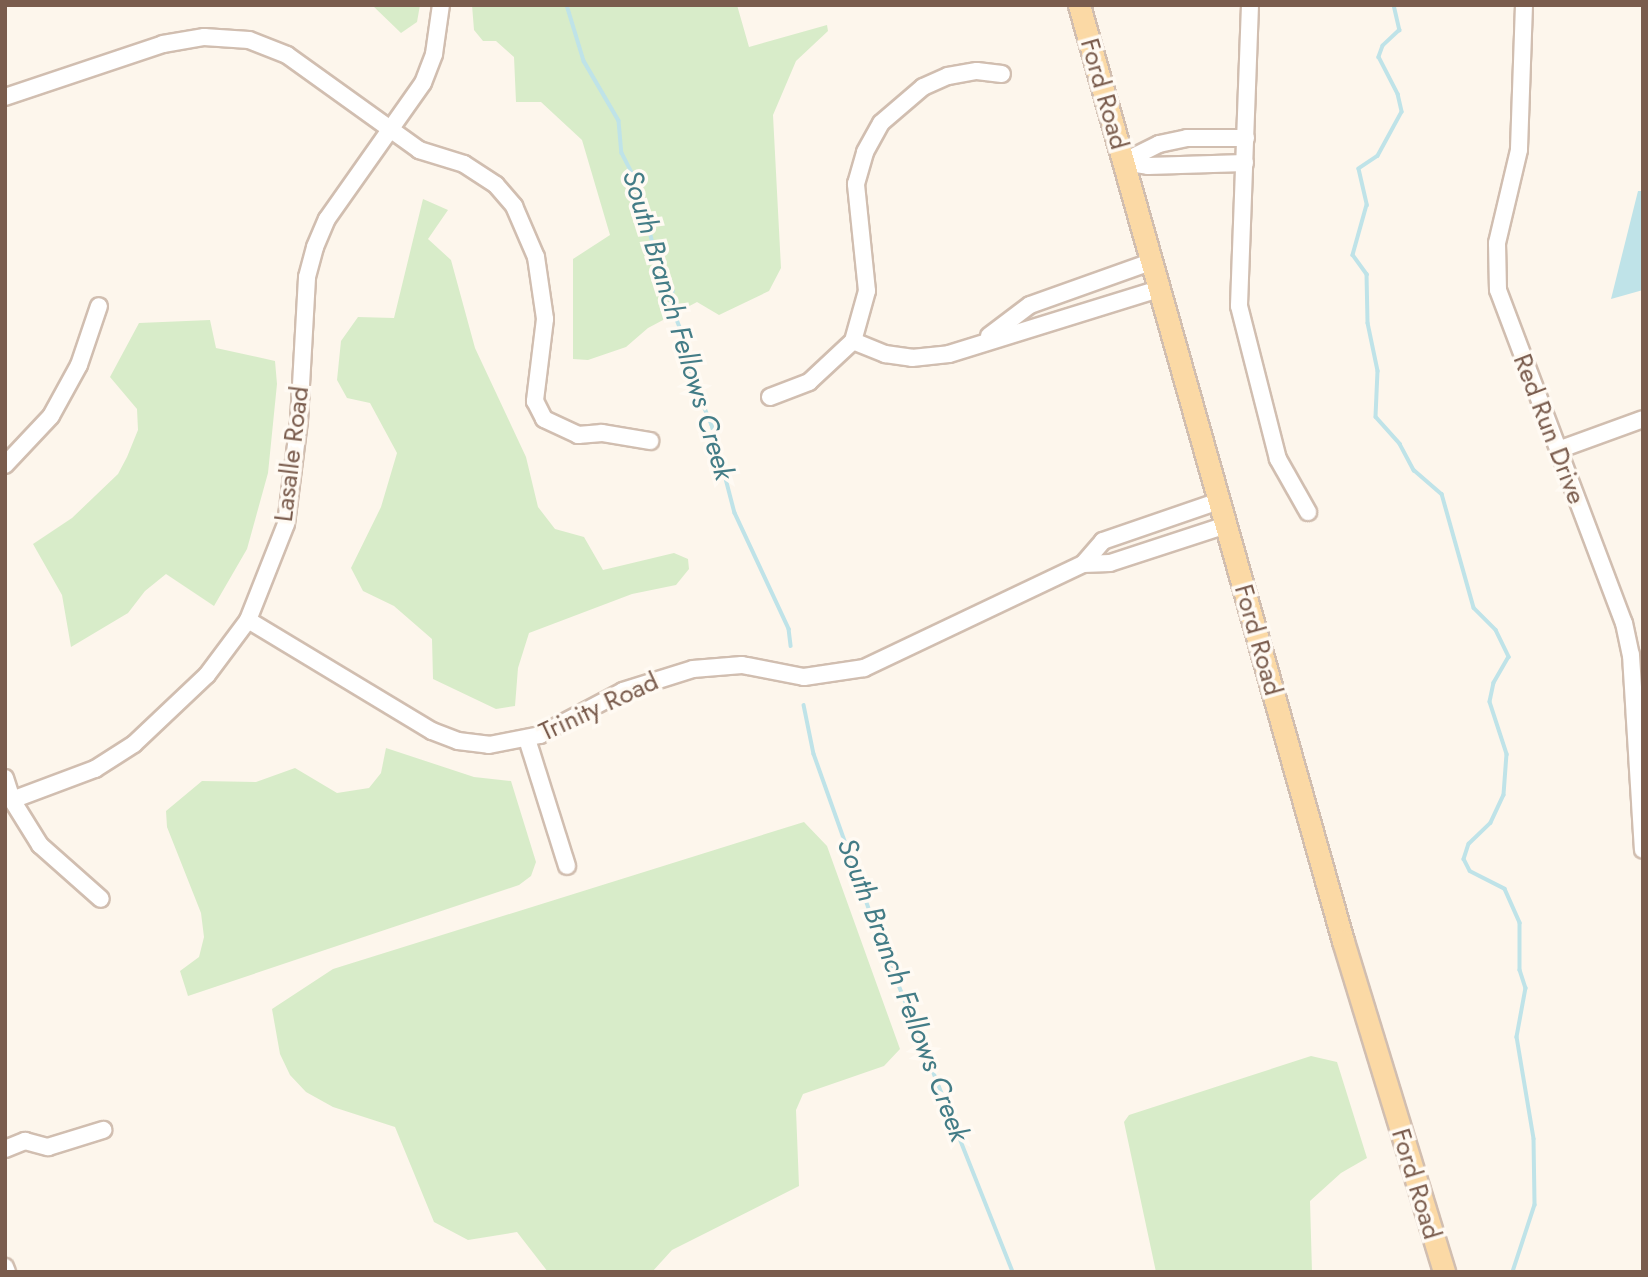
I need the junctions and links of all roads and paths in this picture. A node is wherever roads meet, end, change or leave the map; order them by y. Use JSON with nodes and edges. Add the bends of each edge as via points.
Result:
{"nodes":[{"id":1,"x":442,"y":5,"type":"edge"},
{"id":2,"x":1079,"y":5,"type":"edge"},
{"id":3,"x":1250,"y":5,"type":"edge"},
{"id":4,"x":1524,"y":5,"type":"edge"},
{"id":5,"x":1002,"y":74,"type":"dead end"},
{"id":6,"x":5,"y":97,"type":"edge"},
{"id":7,"x":393,"y":128,"type":"junction"},
{"id":8,"x":1246,"y":138,"type":"junction"},
{"id":9,"x":1124,"y":162,"type":"junction"},
{"id":10,"x":1245,"y":163,"type":"junction"},
{"id":11,"x":1151,"y":262,"type":"junction"},
{"id":12,"x":1159,"y":289,"type":"junction"},
{"id":13,"x":1049,"y":297,"type":"junction"},
{"id":14,"x":99,"y":306,"type":"dead end"},
{"id":15,"x":1055,"y":320,"type":"junction"},
{"id":16,"x":853,"y":341,"type":"junction"},
{"id":17,"x":978,"y":344,"type":"junction"},
{"id":18,"x":770,"y":397,"type":"dead end"},
{"id":19,"x":1643,"y":419,"type":"edge"},
{"id":20,"x":650,"y":440,"type":"dead end"},
{"id":21,"x":1558,"y":450,"type":"junction"},
{"id":22,"x":5,"y":465,"type":"edge"},
{"id":23,"x":1219,"y":501,"type":"junction"},
{"id":24,"x":1308,"y":512,"type":"dead end"},
{"id":25,"x":1226,"y":524,"type":"junction"},
{"id":26,"x":1083,"y":564,"type":"junction"},
{"id":27,"x":248,"y":620,"type":"junction"},
{"id":28,"x":1639,"y":708,"type":"edge"},
{"id":29,"x":527,"y":739,"type":"junction"},
{"id":30,"x":5,"y":778,"type":"edge"},
{"id":31,"x":12,"y":800,"type":"junction"},
{"id":32,"x":1643,"y":849,"type":"edge"},
{"id":33,"x":567,"y":866,"type":"dead end"},
{"id":34,"x":102,"y":899,"type":"dead end"},
{"id":35,"x":103,"y":1130,"type":"dead end"},
{"id":36,"x":5,"y":1149,"type":"edge"},
{"id":37,"x":1444,"y":1272,"type":"edge"}],
"edges":[{"from":1,"to":7,"type":"street","name":"Lasalle Road","via":[[428,71]]},
{"from":2,"to":9,"type":"main road","name":"Ford Road"},
{"from":3,"to":8,"type":"street"},
{"from":4,"to":21,"type":"street","name":"Red Run Drive","via":[[1519,150],[1497,243],[1496,273],[1503,307]]},
{"from":5,"to":16,"type":"street","via":[[977,71],[923,87],[881,123],[870,142],[856,184],[867,291]]},
{"from":6,"to":7,"type":"street","via":[[163,44],[229,38],[287,55]]},
{"from":7,"to":20,"type":"street","via":[[419,150],[464,164],[496,185],[528,232],[545,319],[534,377],[535,401],[544,419],[559,430],[578,435],[602,433]]},
{"from":7,"to":27,"type":"street","name":"Lasalle Road","via":[[327,219],[315,247],[307,277],[299,421],[286,524]]},
{"from":8,"to":9,"type":"street","via":[[1187,138],[1159,144]]},
{"from":8,"to":10,"type":"street"},
{"from":9,"to":10,"type":"street","via":[[1148,166]]},
{"from":9,"to":11,"type":"main road","name":"Ford Road"},
{"from":10,"to":24,"type":"street","via":[[1241,322],[1278,459]]},
{"from":11,"to":12,"type":"main road","name":"Ford Road"},
{"from":11,"to":13,"type":"street"},
{"from":12,"to":15,"type":"street"},
{"from":12,"to":23,"type":"main road","name":"Ford Road"},
{"from":13,"to":15,"type":"street"},
{"from":13,"to":17,"type":"street"},
{"from":14,"to":22,"type":"street","via":[[79,365],[51,416]]},
{"from":15,"to":17,"type":"street"},
{"from":16,"to":17,"type":"street","via":[[885,354],[912,358]]},
{"from":16,"to":18,"type":"street","via":[[809,382]]},
{"from":19,"to":21,"type":"street"},
{"from":21,"to":28,"type":"street","name":"Red Run Drive","via":[[1623,623]]},
{"from":23,"to":25,"type":"main road","name":"Ford Road"},
{"from":23,"to":26,"type":"street","name":"Trinity Road","via":[[1103,541]]},
{"from":25,"to":26,"type":"street","name":"Trinity Road","via":[[1110,562]]},
{"from":25,"to":37,"type":"main road","name":"Ford Road","via":[[1394,1113]]},
{"from":26,"to":29,"type":"street","name":"Trinity Road","via":[[864,668],[804,677],[742,665],[693,669],[623,691]]},
{"from":27,"to":29,"type":"street","name":"Trinity Road","via":[[446,737],[489,745]]},
{"from":27,"to":31,"type":"street","name":"Lasalle Road","via":[[207,675],[134,744],[95,769]]},
{"from":28,"to":32,"type":"street","name":"Red Run Drive"},
{"from":29,"to":33,"type":"street"},
{"from":30,"to":31,"type":"street"},
{"from":31,"to":34,"type":"street","via":[[40,845]]},
{"from":35,"to":36,"type":"street","via":[[48,1147],[25,1141]]}]}
